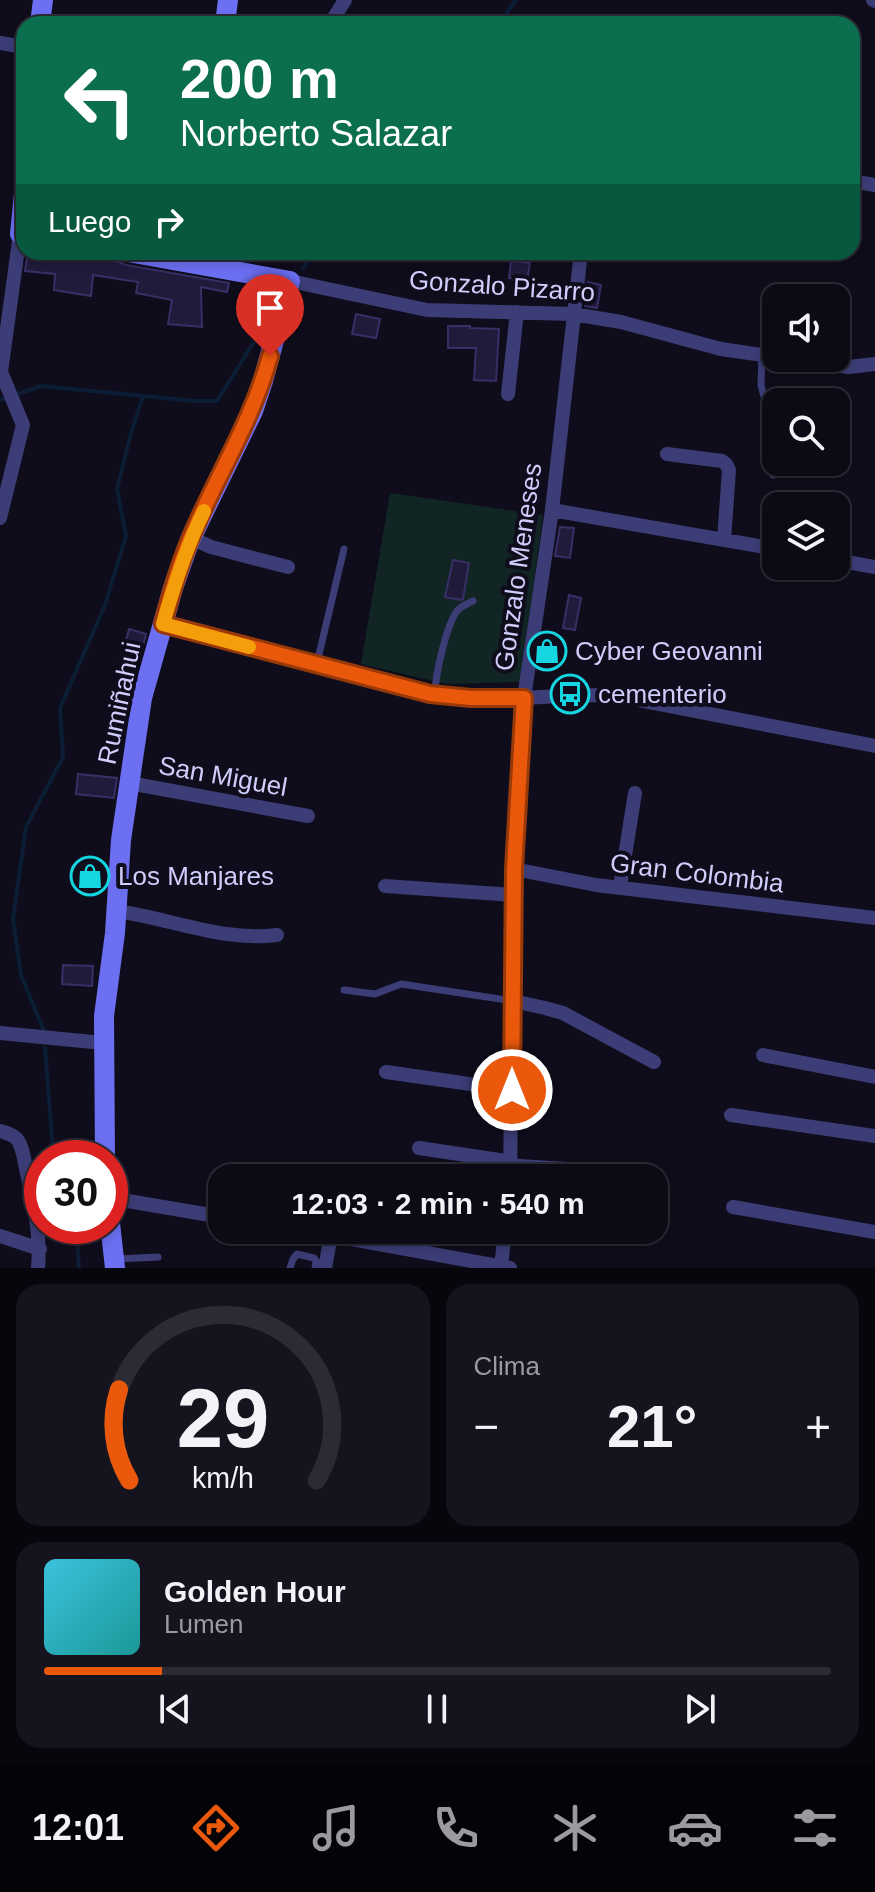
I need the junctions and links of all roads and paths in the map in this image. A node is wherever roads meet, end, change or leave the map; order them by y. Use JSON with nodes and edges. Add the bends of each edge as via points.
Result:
{"nodes":[{"id":1,"x":15,"y":233,"type":"edge"},
{"id":2,"x":207,"y":260,"type":"edge"},
{"id":3,"x":580,"y":260,"type":"edge"},
{"id":4,"x":290,"y":281,"type":"junction"},
{"id":5,"x":517,"y":312,"type":"junction"},
{"id":6,"x":573,"y":314,"type":"junction"},
{"id":7,"x":762,"y":355,"type":"edge"},
{"id":8,"x":875,"y":364,"type":"edge"},
{"id":9,"x":850,"y":367,"type":"edge"},
{"id":10,"x":508,"y":394,"type":"dead end"},
{"id":11,"x":667,"y":454,"type":"dead end"},
{"id":12,"x":552,"y":510,"type":"junction"},
{"id":13,"x":0,"y":518,"type":"edge"},
{"id":14,"x":191,"y":538,"type":"junction"},
{"id":15,"x":724,"y":540,"type":"junction"},
{"id":16,"x":762,"y":547,"type":"edge"},
{"id":17,"x":344,"y":549,"type":"dead end"},
{"id":18,"x":850,"y":563,"type":"edge"},
{"id":19,"x":288,"y":567,"type":"dead end"},
{"id":20,"x":875,"y":567,"type":"edge"},
{"id":21,"x":473,"y":601,"type":"dead end"},
{"id":22,"x":163,"y":624,"type":"junction"},
{"id":23,"x":316,"y":665,"type":"junction"},
{"id":24,"x":435,"y":695,"type":"junction"},
{"id":25,"x":524,"y":698,"type":"junction"},
{"id":26,"x":875,"y":746,"type":"edge"},
{"id":27,"x":129,"y":783,"type":"junction"},
{"id":28,"x":635,"y":793,"type":"dead end"},
{"id":29,"x":308,"y":816,"type":"dead end"},
{"id":30,"x":514,"y":869,"type":"junction"},
{"id":31,"x":385,"y":886,"type":"dead end"},
{"id":32,"x":620,"y":887,"type":"junction"},
{"id":33,"x":513,"y":895,"type":"junction"},
{"id":34,"x":116,"y":911,"type":"junction"},
{"id":35,"x":875,"y":918,"type":"edge"},
{"id":36,"x":277,"y":935,"type":"dead end"},
{"id":37,"x":344,"y":990,"type":"dead end"},
{"id":38,"x":513,"y":1001,"type":"junction"},
{"id":39,"x":0,"y":1033,"type":"edge"},
{"id":40,"x":103,"y":1043,"type":"junction"},
{"id":41,"x":763,"y":1055,"type":"dead end"},
{"id":42,"x":654,"y":1062,"type":"dead end"},
{"id":43,"x":386,"y":1072,"type":"dead end"},
{"id":44,"x":875,"y":1077,"type":"edge"},
{"id":45,"x":512,"y":1090,"type":"junction"},
{"id":46,"x":731,"y":1115,"type":"dead end"},
{"id":47,"x":0,"y":1131,"type":"edge"},
{"id":48,"x":875,"y":1136,"type":"edge"},
{"id":49,"x":105,"y":1140,"type":"edge"},
{"id":50,"x":419,"y":1148,"type":"dead end"},
{"id":51,"x":512,"y":1162,"type":"junction"},
{"id":52,"x":543,"y":1164,"type":"edge"},
{"id":53,"x":128,"y":1201,"type":"edge"},
{"id":54,"x":733,"y":1207,"type":"dead end"},
{"id":55,"x":208,"y":1215,"type":"edge"},
{"id":56,"x":875,"y":1232,"type":"edge"},
{"id":57,"x":0,"y":1236,"type":"edge"},
{"id":58,"x":110,"y":1244,"type":"edge"},
{"id":59,"x":329,"y":1244,"type":"edge"},
{"id":60,"x":380,"y":1244,"type":"edge"},
{"id":61,"x":505,"y":1244,"type":"edge"},
{"id":62,"x":40,"y":1249,"type":"junction"},
{"id":63,"x":158,"y":1257,"type":"dead end"},
{"id":64,"x":111,"y":1265,"type":"edge"},
{"id":65,"x":504,"y":1267,"type":"edge"},
{"id":66,"x":38,"y":1268,"type":"edge"},
{"id":67,"x":290,"y":1268,"type":"edge"},
{"id":68,"x":315,"y":1268,"type":"edge"},
{"id":69,"x":325,"y":1268,"type":"edge"}],
"edges":[{"from":1,"to":13,"type":"street","via":[[1,372],[23,425]]},
{"from":2,"to":4,"type":"street","name":"Gonzalo Pizarro"},
{"from":3,"to":6,"type":"street","name":"Gonzalo Meneses"},
{"from":4,"to":5,"type":"street","name":"Gonzalo Pizarro","via":[[427,310]]},
{"from":4,"to":14,"type":"street","name":"Rumiñahui","via":[[253,411]]},
{"from":5,"to":6,"type":"street","name":"Gonzalo Pizarro"},
{"from":5,"to":10,"type":"street"},
{"from":6,"to":7,"type":"street","name":"Gonzalo Pizarro"},
{"from":6,"to":12,"type":"street","name":"Gonzalo Meneses"},
{"from":8,"to":9,"type":"street"},
{"from":11,"to":15,"type":"street","via":[[726,464]]},
{"from":12,"to":15,"type":"street"},
{"from":12,"to":25,"type":"street","name":"Gonzalo Meneses"},
{"from":14,"to":19,"type":"street"},
{"from":14,"to":22,"type":"street","name":"Rumiñahui"},
{"from":15,"to":16,"type":"street"},
{"from":17,"to":23,"type":"lane"},
{"from":18,"to":20,"type":"street"},
{"from":21,"to":24,"type":"lane","via":[[459,608],[452,620]]},
{"from":22,"to":23,"type":"street"},
{"from":22,"to":27,"type":"street","name":"Rumiñahui","via":[[142,698]]},
{"from":23,"to":24,"type":"street"},
{"from":24,"to":25,"type":"street"},
{"from":25,"to":26,"type":"street","via":[[612,695]]},
{"from":25,"to":30,"type":"street","name":"Gonzalo Meneses"},
{"from":27,"to":29,"type":"street","name":"San Miguel"},
{"from":27,"to":34,"type":"street","name":"Rumiñahui"},
{"from":28,"to":32,"type":"street"},
{"from":30,"to":32,"type":"street","name":"Gran Colombia"},
{"from":30,"to":33,"type":"street","name":"Gonzalo Meneses"},
{"from":31,"to":33,"type":"street"},
{"from":32,"to":35,"type":"street","name":"Gran Colombia"},
{"from":33,"to":38,"type":"street","name":"Gonzalo Meneses"},
{"from":34,"to":36,"type":"street","via":[[225,933]]},
{"from":34,"to":40,"type":"street","name":"Rumiñahui"},
{"from":37,"to":38,"type":"lane","via":[[375,994],[401,984]]},
{"from":38,"to":42,"type":"street","via":[[563,1013]]},
{"from":38,"to":45,"type":"street","name":"Gonzalo Meneses"},
{"from":39,"to":40,"type":"street"},
{"from":40,"to":49,"type":"street","name":"Rumiñahui"},
{"from":41,"to":44,"type":"street"},
{"from":43,"to":45,"type":"street"},
{"from":45,"to":51,"type":"street","name":"Gonzalo Meneses"},
{"from":46,"to":48,"type":"street"},
{"from":47,"to":62,"type":"street","via":[[18,1140],[34,1199]]},
{"from":50,"to":51,"type":"street"},
{"from":51,"to":52,"type":"lane"},
{"from":53,"to":55,"type":"street"},
{"from":54,"to":56,"type":"street"},
{"from":57,"to":62,"type":"street"},
{"from":58,"to":64,"type":"street"},
{"from":59,"to":69,"type":"street"},
{"from":60,"to":65,"type":"street"},
{"from":61,"to":65,"type":"street"},
{"from":62,"to":66,"type":"street"},
{"from":63,"to":64,"type":"lane"},
{"from":67,"to":68,"type":"lane","via":[[297,1254],[314,1258]]}]}
